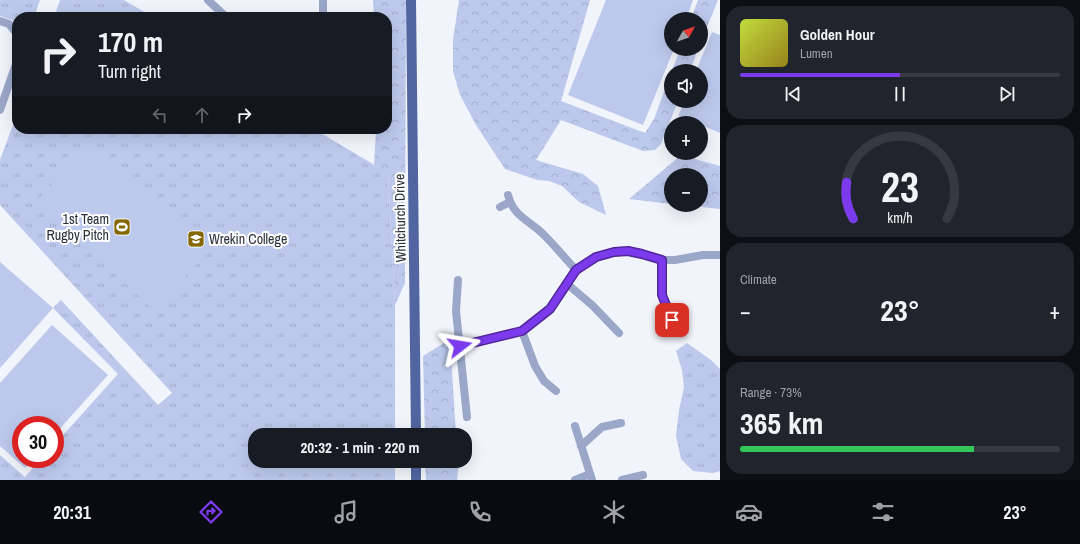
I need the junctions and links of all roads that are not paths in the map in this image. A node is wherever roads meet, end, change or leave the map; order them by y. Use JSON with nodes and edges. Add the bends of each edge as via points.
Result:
{"nodes":[{"id":1,"x":208,"y":0,"type":"edge"},
{"id":2,"x":323,"y":0,"type":"edge"},
{"id":3,"x":411,"y":0,"type":"edge"},
{"id":4,"x":221,"y":12,"type":"edge"},
{"id":5,"x":324,"y":12,"type":"edge"},
{"id":6,"x":0,"y":21,"type":"edge"},
{"id":7,"x":12,"y":28,"type":"edge"},
{"id":8,"x":12,"y":75,"type":"edge"},
{"id":9,"x":0,"y":110,"type":"edge"},
{"id":10,"x":500,"y":207,"type":"dead end"},
{"id":11,"x":720,"y":255,"type":"edge"},
{"id":12,"x":662,"y":260,"type":"junction"},
{"id":13,"x":576,"y":270,"type":"junction"},
{"id":14,"x":458,"y":280,"type":"dead end"},
{"id":15,"x":566,"y":284,"type":"junction"},
{"id":16,"x":676,"y":327,"type":"dead end"},
{"id":17,"x":522,"y":331,"type":"junction"},
{"id":18,"x":619,"y":333,"type":"dead end"},
{"id":19,"x":460,"y":346,"type":"junction"},
{"id":20,"x":556,"y":391,"type":"dead end"},
{"id":21,"x":467,"y":417,"type":"dead end"},
{"id":22,"x":621,"y":423,"type":"dead end"},
{"id":23,"x":575,"y":426,"type":"dead end"},
{"id":24,"x":416,"y":428,"type":"edge"},
{"id":25,"x":581,"y":446,"type":"junction"},
{"id":26,"x":416,"y":468,"type":"edge"},
{"id":27,"x":643,"y":475,"type":"dead end"},
{"id":28,"x":591,"y":477,"type":"edge"},
{"id":29,"x":416,"y":480,"type":"edge"},
{"id":30,"x":575,"y":480,"type":"edge"},
{"id":31,"x":622,"y":480,"type":"edge"}],
"edges":[{"from":1,"to":4,"type":"street"},
{"from":2,"to":5,"type":"street"},
{"from":3,"to":24,"type":"main road","name":"Whitchurch Drive"},
{"from":6,"to":7,"type":"street"},
{"from":8,"to":9,"type":"street"},
{"from":10,"to":13,"type":"street","via":[[509,198],[516,212],[543,234]]},
{"from":11,"to":12,"type":"street"},
{"from":12,"to":13,"type":"street","via":[[628,251],[614,252],[596,257]]},
{"from":12,"to":16,"type":"street","via":[[662,295]]},
{"from":13,"to":15,"type":"street"},
{"from":14,"to":19,"type":"street","via":[[456,311]]},
{"from":15,"to":17,"type":"street","via":[[550,309]]},
{"from":15,"to":18,"type":"street","via":[[592,305]]},
{"from":17,"to":19,"type":"street"},
{"from":17,"to":20,"type":"street","via":[[535,366],[544,381]]},
{"from":19,"to":21,"type":"street"},
{"from":22,"to":25,"type":"street","via":[[602,427]]},
{"from":23,"to":25,"type":"street"},
{"from":25,"to":28,"type":"street"},
{"from":26,"to":29,"type":"main road"},
{"from":27,"to":31,"type":"street"},
{"from":28,"to":30,"type":"street"}]}
